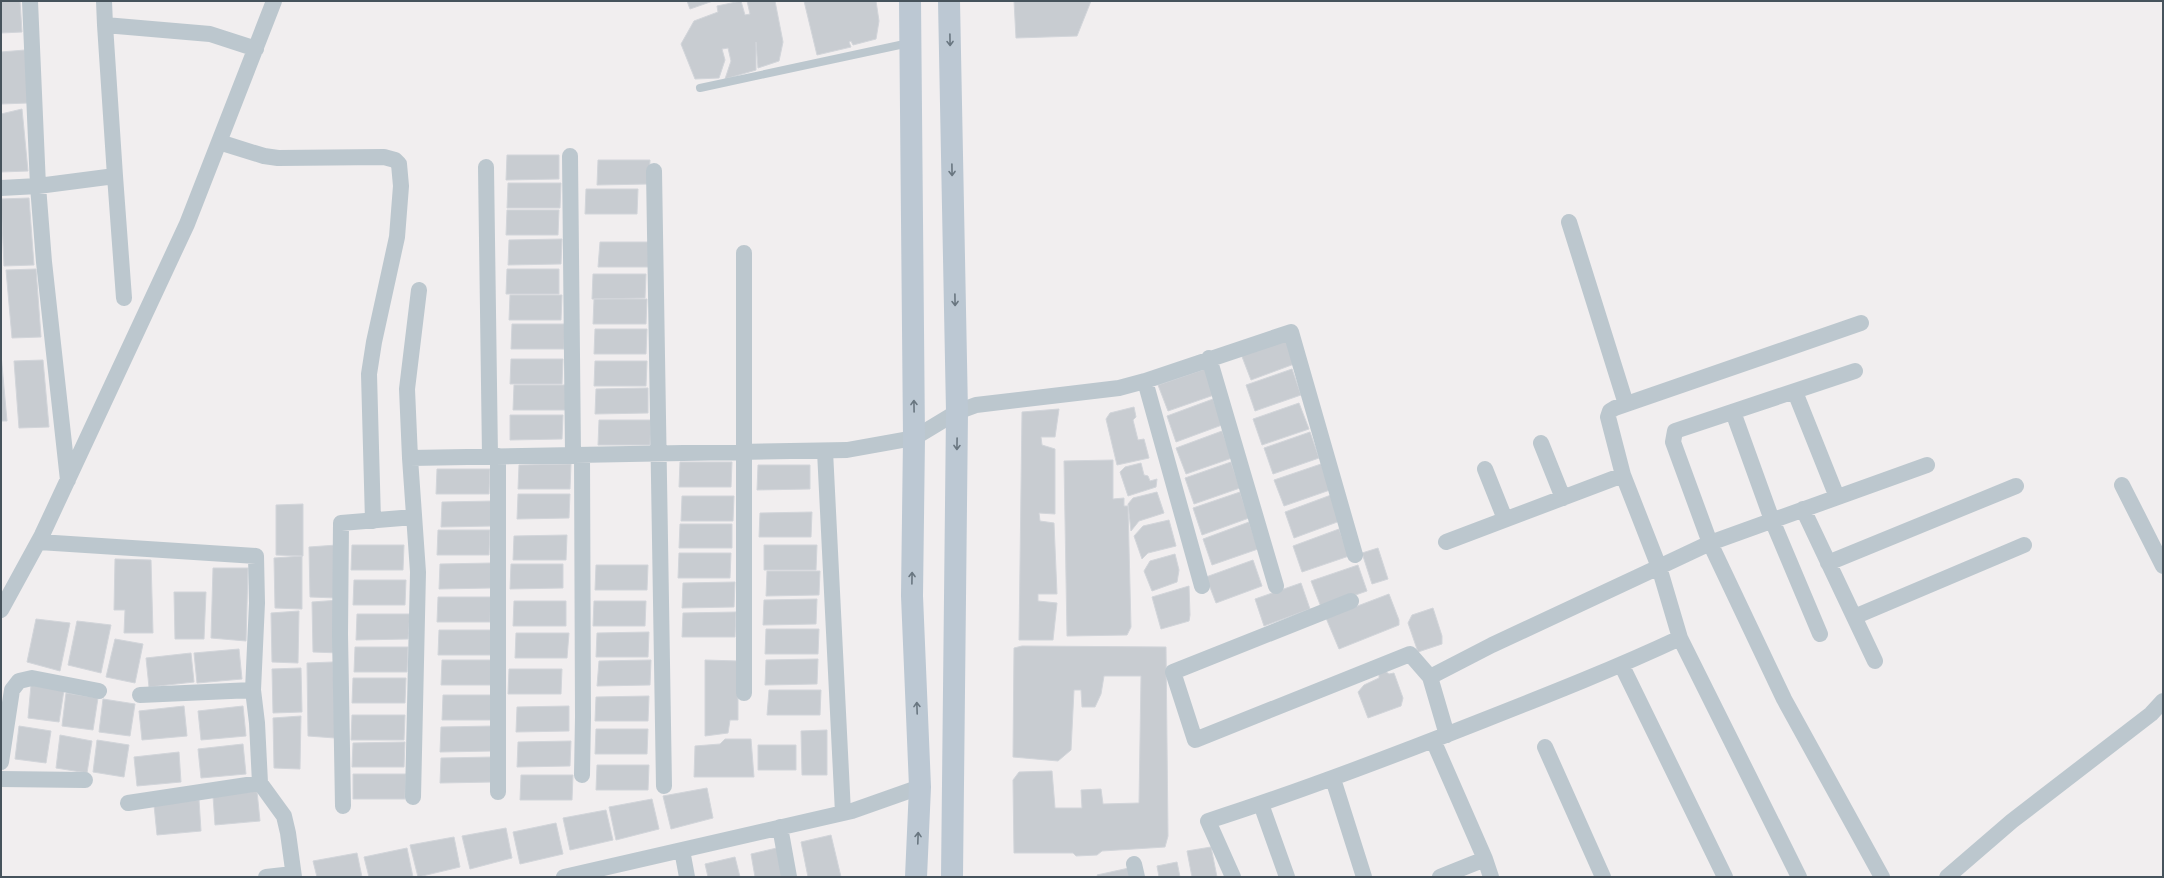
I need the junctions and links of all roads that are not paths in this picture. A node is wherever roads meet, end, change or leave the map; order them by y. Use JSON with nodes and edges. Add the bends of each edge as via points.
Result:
{"nodes":[{"id":1,"x":30,"y":1,"type":"edge"},
{"id":2,"x":104,"y":1,"type":"edge"},
{"id":3,"x":274,"y":1,"type":"edge"},
{"id":4,"x":910,"y":1,"type":"edge"},
{"id":5,"x":949,"y":1,"type":"edge"},
{"id":6,"x":105,"y":25,"type":"junction"},
{"id":7,"x":910,"y":42,"type":"junction"},
{"id":8,"x":256,"y":49,"type":"junction"},
{"id":9,"x":700,"y":88,"type":"dead end"},
{"id":10,"x":219,"y":142,"type":"junction"},
{"id":11,"x":570,"y":156,"type":"dead end"},
{"id":12,"x":486,"y":167,"type":"dead end"},
{"id":13,"x":654,"y":171,"type":"dead end"},
{"id":14,"x":115,"y":176,"type":"junction"},
{"id":15,"x":38,"y":186,"type":"junction"},
{"id":16,"x":1,"y":188,"type":"edge"},
{"id":17,"x":1569,"y":222,"type":"dead end"},
{"id":18,"x":744,"y":253,"type":"dead end"},
{"id":19,"x":419,"y":290,"type":"dead end"},
{"id":20,"x":124,"y":298,"type":"dead end"},
{"id":21,"x":1861,"y":323,"type":"dead end"},
{"id":22,"x":1209,"y":358,"type":"junction"},
{"id":23,"x":1855,"y":371,"type":"dead end"},
{"id":24,"x":1145,"y":381,"type":"junction"},
{"id":25,"x":1795,"y":392,"type":"junction"},
{"id":26,"x":1626,"y":404,"type":"junction"},
{"id":27,"x":957,"y":412,"type":"junction"},
{"id":28,"x":1733,"y":412,"type":"junction"},
{"id":29,"x":914,"y":438,"type":"junction"},
{"id":30,"x":1541,"y":443,"type":"dead end"},
{"id":31,"x":825,"y":451,"type":"junction"},
{"id":32,"x":743,"y":452,"type":"junction"},
{"id":33,"x":659,"y":454,"type":"junction"},
{"id":34,"x":578,"y":455,"type":"junction"},
{"id":35,"x":494,"y":456,"type":"junction"},
{"id":36,"x":410,"y":458,"type":"junction"},
{"id":37,"x":1927,"y":465,"type":"dead end"},
{"id":38,"x":1485,"y":469,"type":"dead end"},
{"id":39,"x":1622,"y":474,"type":"junction"},
{"id":40,"x":68,"y":480,"type":"junction"},
{"id":41,"x":2122,"y":485,"type":"dead end"},
{"id":42,"x":2016,"y":486,"type":"dead end"},
{"id":43,"x":1836,"y":497,"type":"junction"},
{"id":44,"x":1563,"y":498,"type":"junction"},
{"id":45,"x":1803,"y":509,"type":"junction"},
{"id":46,"x":414,"y":517,"type":"junction"},
{"id":47,"x":1505,"y":519,"type":"junction"},
{"id":48,"x":1772,"y":520,"type":"junction"},
{"id":49,"x":373,"y":521,"type":"junction"},
{"id":50,"x":39,"y":542,"type":"junction"},
{"id":51,"x":1446,"y":542,"type":"dead end"},
{"id":52,"x":1710,"y":543,"type":"junction"},
{"id":53,"x":2024,"y":545,"type":"dead end"},
{"id":54,"x":1354,"y":555,"type":"dead end"},
{"id":55,"x":1828,"y":563,"type":"junction"},
{"id":56,"x":2163,"y":566,"type":"edge"},
{"id":57,"x":1659,"y":567,"type":"junction"},
{"id":58,"x":1202,"y":586,"type":"dead end"},
{"id":59,"x":1276,"y":586,"type":"dead end"},
{"id":60,"x":1351,"y":601,"type":"dead end"},
{"id":61,"x":1,"y":610,"type":"edge"},
{"id":62,"x":1854,"y":618,"type":"junction"},
{"id":63,"x":1820,"y":634,"type":"dead end"},
{"id":64,"x":1680,"y":638,"type":"junction"},
{"id":65,"x":1875,"y":661,"type":"dead end"},
{"id":66,"x":1622,"y":666,"type":"junction"},
{"id":67,"x":1430,"y":677,"type":"junction"},
{"id":68,"x":253,"y":690,"type":"junction"},
{"id":69,"x":99,"y":691,"type":"dead end"},
{"id":70,"x":744,"y":693,"type":"dead end"},
{"id":71,"x":140,"y":695,"type":"dead end"},
{"id":72,"x":2163,"y":701,"type":"edge"},
{"id":73,"x":1440,"y":737,"type":"junction"},
{"id":74,"x":1545,"y":747,"type":"dead end"},
{"id":75,"x":1,"y":762,"type":"edge"},
{"id":76,"x":582,"y":775,"type":"dead end"},
{"id":77,"x":1,"y":779,"type":"edge"},
{"id":78,"x":1333,"y":779,"type":"junction"},
{"id":79,"x":85,"y":780,"type":"dead end"},
{"id":80,"x":260,"y":783,"type":"junction"},
{"id":81,"x":664,"y":786,"type":"dead end"},
{"id":82,"x":920,"y":787,"type":"junction"},
{"id":83,"x":498,"y":792,"type":"dead end"},
{"id":84,"x":413,"y":797,"type":"dead end"},
{"id":85,"x":128,"y":803,"type":"dead end"},
{"id":86,"x":1262,"y":804,"type":"junction"},
{"id":87,"x":343,"y":806,"type":"dead end"},
{"id":88,"x":843,"y":813,"type":"junction"},
{"id":89,"x":780,"y":827,"type":"junction"},
{"id":90,"x":682,"y":850,"type":"junction"},
{"id":91,"x":1485,"y":859,"type":"junction"},
{"id":92,"x":589,"y":874,"type":"edge"},
{"id":93,"x":293,"y":876,"type":"edge"},
{"id":94,"x":266,"y":877,"type":"edge"},
{"id":95,"x":564,"y":877,"type":"edge"},
{"id":96,"x":687,"y":877,"type":"edge"},
{"id":97,"x":789,"y":877,"type":"edge"},
{"id":98,"x":916,"y":877,"type":"edge"},
{"id":99,"x":952,"y":877,"type":"edge"},
{"id":100,"x":1233,"y":877,"type":"edge"},
{"id":101,"x":1287,"y":877,"type":"edge"},
{"id":102,"x":1364,"y":877,"type":"edge"},
{"id":103,"x":1440,"y":877,"type":"edge"},
{"id":104,"x":1491,"y":877,"type":"edge"},
{"id":105,"x":1603,"y":877,"type":"edge"},
{"id":106,"x":1725,"y":877,"type":"edge"},
{"id":107,"x":1799,"y":877,"type":"edge"},
{"id":108,"x":1882,"y":877,"type":"edge"},
{"id":109,"x":1946,"y":877,"type":"edge"}],
"edges":[{"from":1,"to":15,"type":"street"},
{"from":2,"to":6,"type":"street"},
{"from":3,"to":8,"type":"street"},
{"from":4,"to":7,"type":"street"},
{"from":5,"to":27,"type":"street","one_way":true},
{"from":6,"to":8,"type":"street","via":[[210,34]]},
{"from":6,"to":14,"type":"street"},
{"from":7,"to":9,"type":"lane"},
{"from":29,"to":7,"type":"street","one_way":true},
{"from":8,"to":10,"type":"street"},
{"from":10,"to":40,"type":"street","via":[[187,224]]},
{"from":10,"to":49,"type":"street","via":[[278,158],[384,157],[400,164],[401,186],[395,251],[369,374]]},
{"from":11,"to":34,"type":"street"},
{"from":12,"to":35,"type":"street"},
{"from":13,"to":33,"type":"street"},
{"from":14,"to":15,"type":"street"},
{"from":14,"to":20,"type":"street"},
{"from":15,"to":16,"type":"street"},
{"from":15,"to":40,"type":"street"},
{"from":17,"to":26,"type":"street"},
{"from":18,"to":32,"type":"street"},
{"from":19,"to":36,"type":"street","via":[[407,389]]},
{"from":21,"to":26,"type":"street"},
{"from":22,"to":24,"type":"street"},
{"from":22,"to":54,"type":"street","via":[[1291,332]]},
{"from":22,"to":59,"type":"street"},
{"from":23,"to":25,"type":"street"},
{"from":24,"to":27,"type":"street","via":[[1119,388],[976,405]]},
{"from":24,"to":58,"type":"street"},
{"from":25,"to":28,"type":"street"},
{"from":25,"to":43,"type":"street"},
{"from":26,"to":39,"type":"street","via":[[1610,411],[1608,417]]},
{"from":27,"to":29,"type":"street"},
{"from":27,"to":99,"type":"street","one_way":true},
{"from":28,"to":48,"type":"street"},
{"from":28,"to":52,"type":"street","via":[[1675,432],[1673,436]]},
{"from":29,"to":31,"type":"street","via":[[847,450]]},
{"from":82,"to":29,"type":"street","one_way":true,"via":[[912,596]]},
{"from":30,"to":44,"type":"street"},
{"from":31,"to":32,"type":"street"},
{"from":31,"to":88,"type":"street"},
{"from":32,"to":33,"type":"street"},
{"from":32,"to":70,"type":"street"},
{"from":33,"to":34,"type":"street"},
{"from":33,"to":81,"type":"street"},
{"from":34,"to":35,"type":"street"},
{"from":34,"to":76,"type":"street"},
{"from":35,"to":36,"type":"street"},
{"from":35,"to":83,"type":"street"},
{"from":36,"to":46,"type":"street"},
{"from":37,"to":43,"type":"street"},
{"from":38,"to":47,"type":"street"},
{"from":39,"to":44,"type":"street"},
{"from":39,"to":57,"type":"street"},
{"from":40,"to":50,"type":"street"},
{"from":41,"to":56,"type":"street"},
{"from":42,"to":55,"type":"street"},
{"from":43,"to":45,"type":"street"},
{"from":44,"to":47,"type":"street"},
{"from":45,"to":48,"type":"street"},
{"from":45,"to":55,"type":"street"},
{"from":46,"to":49,"type":"street"},
{"from":46,"to":84,"type":"street","via":[[418,572]]},
{"from":47,"to":51,"type":"street"},
{"from":48,"to":52,"type":"street"},
{"from":48,"to":63,"type":"street"},
{"from":49,"to":87,"type":"street","via":[[341,523]]},
{"from":50,"to":61,"type":"street"},
{"from":50,"to":68,"type":"street","via":[[256,556],[257,603]]},
{"from":52,"to":57,"type":"street"},
{"from":52,"to":108,"type":"street","via":[[1784,699]]},
{"from":53,"to":62,"type":"street"},
{"from":55,"to":62,"type":"street"},
{"from":57,"to":64,"type":"street"},
{"from":57,"to":67,"type":"street"},
{"from":60,"to":67,"type":"street","via":[[1173,672],[1195,740],[1410,654]]},
{"from":62,"to":65,"type":"street"},
{"from":64,"to":66,"type":"street"},
{"from":64,"to":107,"type":"street"},
{"from":66,"to":73,"type":"street"},
{"from":66,"to":106,"type":"street"},
{"from":67,"to":73,"type":"street"},
{"from":68,"to":71,"type":"street"},
{"from":68,"to":80,"type":"street"},
{"from":69,"to":75,"type":"street","via":[[32,678],[19,681],[12,690]]},
{"from":72,"to":109,"type":"street","via":[[2151,714],[2012,821]]},
{"from":73,"to":78,"type":"street"},
{"from":73,"to":91,"type":"street"},
{"from":74,"to":105,"type":"street"},
{"from":77,"to":79,"type":"street"},
{"from":78,"to":86,"type":"street"},
{"from":78,"to":102,"type":"street"},
{"from":80,"to":85,"type":"street"},
{"from":80,"to":93,"type":"street","via":[[284,816]]},
{"from":82,"to":88,"type":"street"},
{"from":98,"to":82,"type":"street","one_way":true},
{"from":86,"to":100,"type":"street","via":[[1208,821]]},
{"from":86,"to":101,"type":"street"},
{"from":88,"to":89,"type":"street"},
{"from":89,"to":90,"type":"street"},
{"from":89,"to":97,"type":"street"},
{"from":90,"to":92,"type":"street"},
{"from":90,"to":96,"type":"street"},
{"from":91,"to":103,"type":"street"},
{"from":91,"to":104,"type":"street"},
{"from":92,"to":95,"type":"street"},
{"from":93,"to":94,"type":"street"}]}
